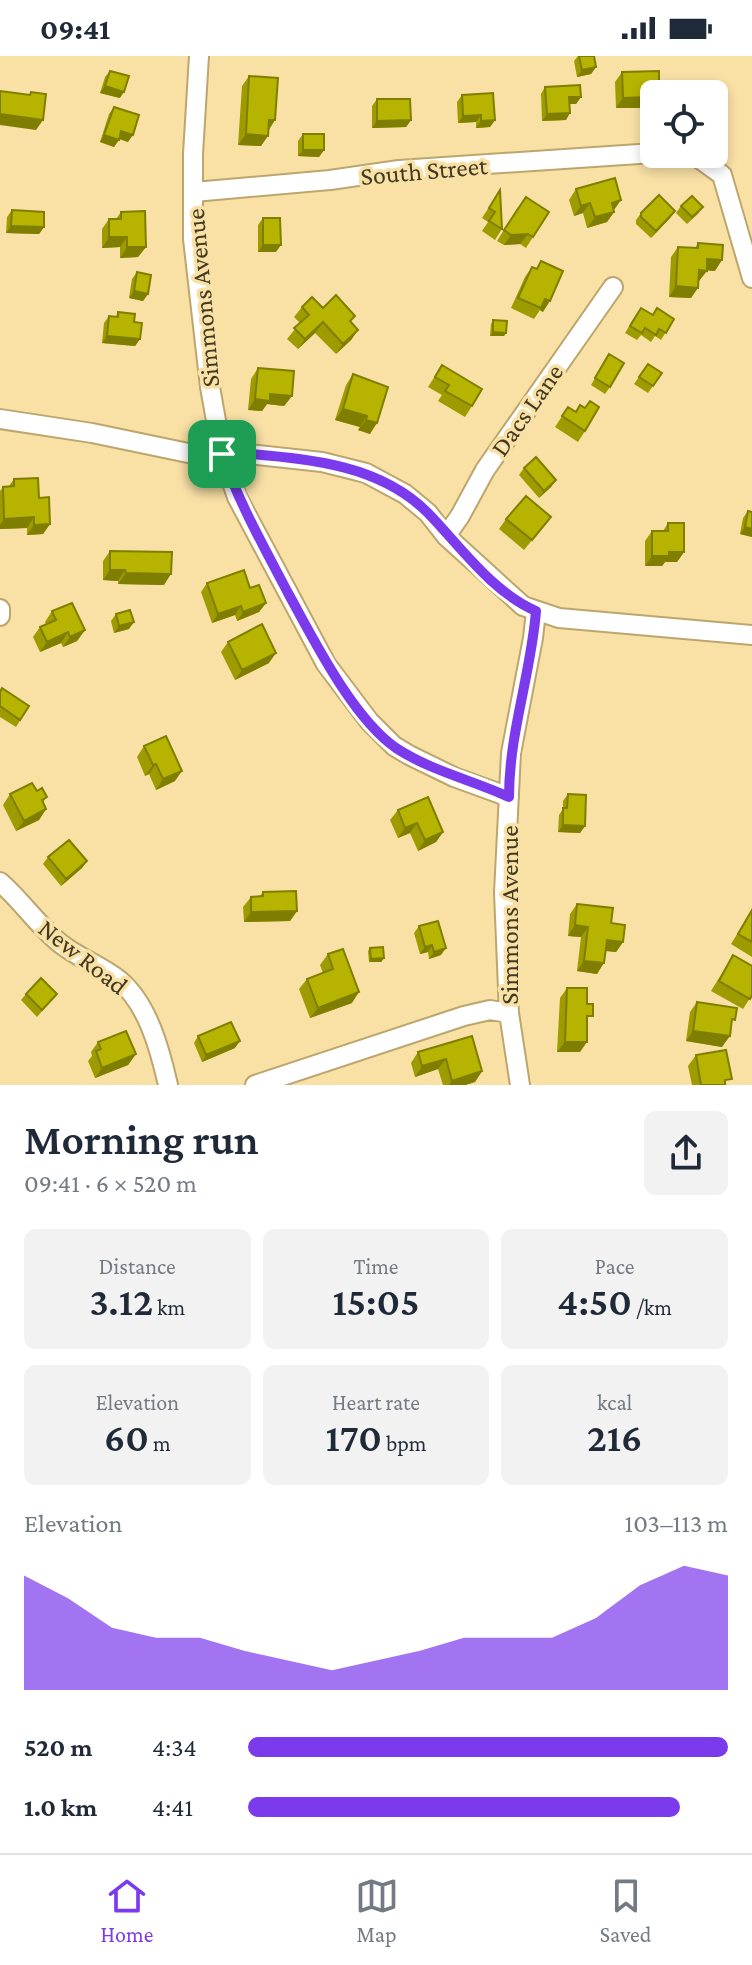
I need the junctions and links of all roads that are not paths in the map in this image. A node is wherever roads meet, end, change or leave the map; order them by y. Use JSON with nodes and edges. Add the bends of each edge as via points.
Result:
{"nodes":[{"id":1,"x":199,"y":56,"type":"edge"},
{"id":2,"x":640,"y":154,"type":"edge"},
{"id":3,"x":712,"y":168,"type":"edge"},
{"id":4,"x":194,"y":192,"type":"junction"},
{"id":5,"x":752,"y":278,"type":"edge"},
{"id":6,"x":613,"y":287,"type":"dead end"},
{"id":7,"x":0,"y":419,"type":"edge"},
{"id":8,"x":222,"y":454,"type":"junction"},
{"id":9,"x":446,"y":536,"type":"junction"},
{"id":10,"x":0,"y":609,"type":"edge"},
{"id":11,"x":536,"y":611,"type":"junction"},
{"id":12,"x":0,"y":616,"type":"edge"},
{"id":13,"x":752,"y":635,"type":"edge"},
{"id":14,"x":509,"y":797,"type":"junction"},
{"id":15,"x":0,"y":882,"type":"edge"},
{"id":16,"x":509,"y":1013,"type":"junction"},
{"id":17,"x":168,"y":1085,"type":"edge"},
{"id":18,"x":255,"y":1085,"type":"edge"},
{"id":19,"x":520,"y":1085,"type":"edge"}],
"edges":[{"from":1,"to":4,"type":"street","name":"Simmons Avenue"},
{"from":2,"to":4,"type":"street","name":"South Street","via":[[399,170]]},
{"from":3,"to":5,"type":"street","via":[[722,175]]},
{"from":4,"to":8,"type":"street","name":"Simmons Avenue","via":[[197,278]]},
{"from":6,"to":9,"type":"street","name":"Dacs Lane","via":[[485,470]]},
{"from":7,"to":8,"type":"street","via":[[193,454]]},
{"from":8,"to":9,"type":"street","via":[[322,462],[366,473],[405,494]]},
{"from":8,"to":14,"type":"street","name":"Simmons Avenue","via":[[237,497],[326,664],[369,721],[409,755]]},
{"from":9,"to":11,"type":"street","via":[[507,593]]},
{"from":10,"to":12,"type":"street"},
{"from":11,"to":13,"type":"street","via":[[559,618]]},
{"from":11,"to":14,"type":"street","via":[[511,753]]},
{"from":14,"to":16,"type":"street","name":"Simmons Avenue","via":[[504,893]]},
{"from":15,"to":17,"type":"street","name":"New Road","via":[[41,927],[129,990],[160,1053]]},
{"from":16,"to":18,"type":"street","via":[[490,1010],[464,1016]]},
{"from":16,"to":19,"type":"street","name":"Simmons Avenue"}]}
